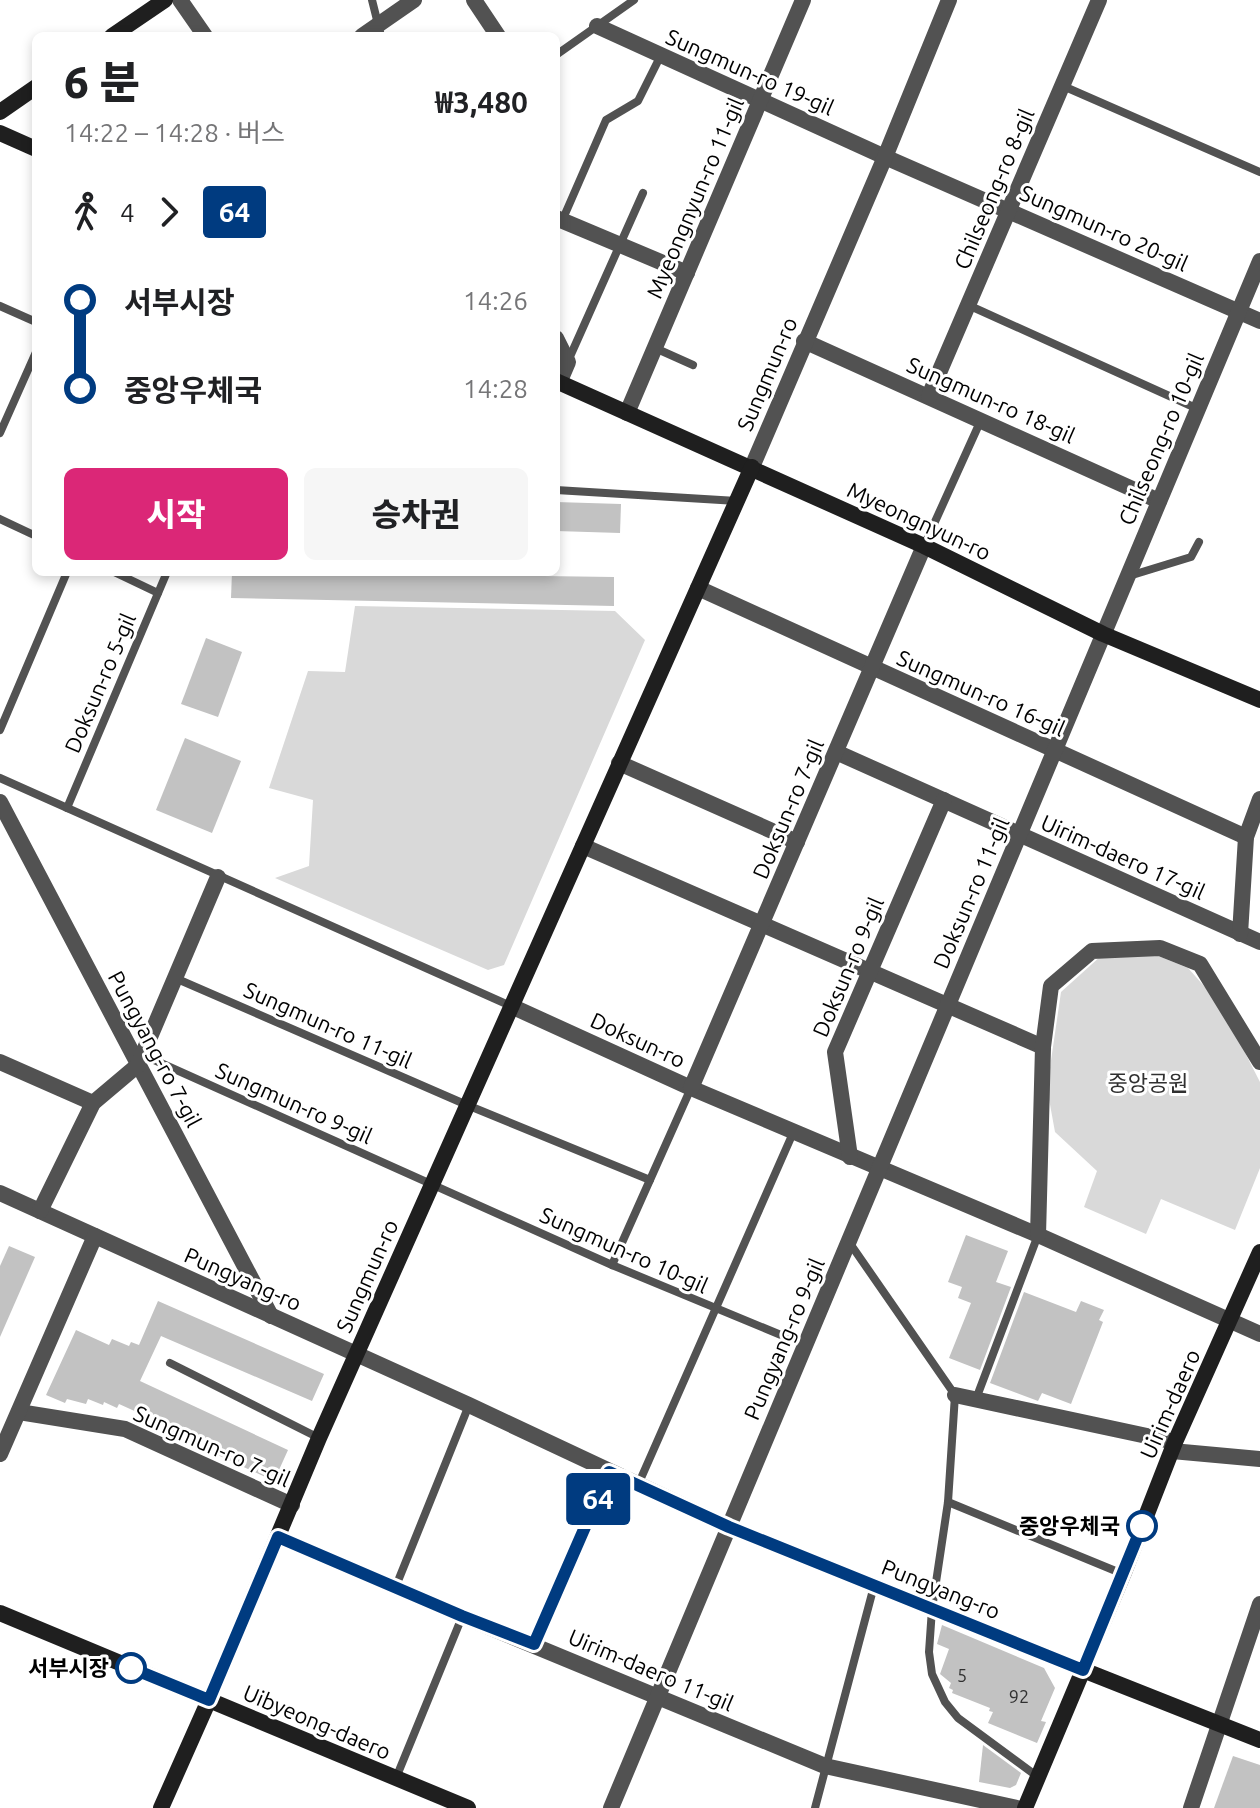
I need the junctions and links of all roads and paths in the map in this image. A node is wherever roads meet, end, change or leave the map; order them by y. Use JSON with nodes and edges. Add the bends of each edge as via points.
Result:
{"nodes":[{"id":1,"x":165,"y":0,"type":"edge"},
{"id":2,"x":180,"y":0,"type":"edge"},
{"id":3,"x":372,"y":0,"type":"edge"},
{"id":4,"x":414,"y":0,"type":"edge"},
{"id":5,"x":474,"y":0,"type":"edge"},
{"id":6,"x":634,"y":0,"type":"edge"},
{"id":7,"x":803,"y":0,"type":"edge"},
{"id":8,"x":949,"y":0,"type":"edge"},
{"id":9,"x":1099,"y":0,"type":"edge"},
{"id":10,"x":597,"y":26,"type":"junction"},
{"id":11,"x":379,"y":31,"type":"edge"},
{"id":12,"x":118,"y":32,"type":"edge"},
{"id":13,"x":202,"y":32,"type":"edge"},
{"id":14,"x":495,"y":32,"type":"edge"},
{"id":15,"x":560,"y":52,"type":"edge"},
{"id":16,"x":661,"y":55,"type":"junction"},
{"id":17,"x":1062,"y":86,"type":"junction"},
{"id":18,"x":32,"y":90,"type":"edge"},
{"id":19,"x":761,"y":100,"type":"junction"},
{"id":20,"x":0,"y":112,"type":"edge"},
{"id":21,"x":0,"y":133,"type":"edge"},
{"id":22,"x":32,"y":147,"type":"edge"},
{"id":23,"x":885,"y":157,"type":"junction"},
{"id":24,"x":1260,"y":172,"type":"edge"},
{"id":25,"x":643,"y":193,"type":"dead end"},
{"id":26,"x":1008,"y":210,"type":"junction"},
{"id":27,"x":560,"y":217,"type":"edge"},
{"id":28,"x":560,"y":219,"type":"edge"},
{"id":29,"x":620,"y":245,"type":"junction"},
{"id":30,"x":1260,"y":261,"type":"edge"},
{"id":31,"x":687,"y":273,"type":"junction"},
{"id":32,"x":968,"y":305,"type":"junction"},
{"id":33,"x":0,"y":306,"type":"edge"},
{"id":34,"x":1239,"y":311,"type":"junction"},
{"id":35,"x":32,"y":320,"type":"edge"},
{"id":36,"x":1260,"y":321,"type":"edge"},
{"id":37,"x":804,"y":341,"type":"junction"},
{"id":38,"x":560,"y":346,"type":"edge"},
{"id":39,"x":655,"y":348,"type":"junction"},
{"id":40,"x":32,"y":361,"type":"edge"},
{"id":41,"x":568,"y":362,"type":"junction"},
{"id":42,"x":693,"y":365,"type":"dead end"},
{"id":43,"x":560,"y":377,"type":"edge"},
{"id":44,"x":560,"y":383,"type":"edge"},
{"id":45,"x":929,"y":396,"type":"junction"},
{"id":46,"x":1198,"y":409,"type":"junction"},
{"id":47,"x":627,"y":413,"type":"junction"},
{"id":48,"x":981,"y":419,"type":"junction"},
{"id":49,"x":0,"y":433,"type":"edge"},
{"id":50,"x":752,"y":467,"type":"junction"},
{"id":51,"x":560,"y":490,"type":"edge"},
{"id":52,"x":737,"y":501,"type":"junction"},
{"id":53,"x":1159,"y":501,"type":"junction"},
{"id":54,"x":0,"y":519,"type":"edge"},
{"id":55,"x":32,"y":534,"type":"edge"},
{"id":56,"x":1199,"y":542,"type":"dead end"},
{"id":57,"x":924,"y":546,"type":"junction"},
{"id":58,"x":65,"y":576,"type":"edge"},
{"id":59,"x":122,"y":576,"type":"edge"},
{"id":60,"x":165,"y":576,"type":"edge"},
{"id":61,"x":1128,"y":576,"type":"junction"},
{"id":62,"x":698,"y":588,"type":"junction"},
{"id":63,"x":158,"y":593,"type":"junction"},
{"id":64,"x":1103,"y":634,"type":"junction"},
{"id":65,"x":873,"y":668,"type":"junction"},
{"id":66,"x":1260,"y":700,"type":"edge"},
{"id":67,"x":0,"y":730,"type":"edge"},
{"id":68,"x":1055,"y":750,"type":"junction"},
{"id":69,"x":836,"y":752,"type":"junction"},
{"id":70,"x":619,"y":763,"type":"junction"},
{"id":71,"x":0,"y":778,"type":"edge"},
{"id":72,"x":1260,"y":799,"type":"edge"},
{"id":73,"x":944,"y":800,"type":"junction"},
{"id":74,"x":0,"y":802,"type":"edge"},
{"id":75,"x":67,"y":808,"type":"junction"},
{"id":76,"x":1019,"y":834,"type":"junction"},
{"id":77,"x":1246,"y":837,"type":"junction"},
{"id":78,"x":797,"y":842,"type":"junction"},
{"id":79,"x":583,"y":846,"type":"junction"},
{"id":80,"x":218,"y":877,"type":"junction"},
{"id":81,"x":762,"y":925,"type":"junction"},
{"id":82,"x":1240,"y":934,"type":"junction"},
{"id":83,"x":1260,"y":942,"type":"edge"},
{"id":84,"x":870,"y":972,"type":"junction"},
{"id":85,"x":175,"y":978,"type":"junction"},
{"id":86,"x":948,"y":1005,"type":"junction"},
{"id":87,"x":511,"y":1006,"type":"junction"},
{"id":88,"x":1043,"y":1047,"type":"junction"},
{"id":89,"x":140,"y":1060,"type":"junction"},
{"id":90,"x":0,"y":1062,"type":"edge"},
{"id":91,"x":1260,"y":1062,"type":"edge"},
{"id":92,"x":691,"y":1088,"type":"junction"},
{"id":93,"x":93,"y":1103,"type":"junction"},
{"id":94,"x":467,"y":1105,"type":"junction"},
{"id":95,"x":793,"y":1133,"type":"junction"},
{"id":96,"x":850,"y":1157,"type":"junction"},
{"id":97,"x":879,"y":1168,"type":"junction"},
{"id":98,"x":650,"y":1180,"type":"junction"},
{"id":99,"x":431,"y":1185,"type":"junction"},
{"id":100,"x":0,"y":1193,"type":"edge"},
{"id":101,"x":40,"y":1211,"type":"junction"},
{"id":102,"x":1038,"y":1235,"type":"junction"},
{"id":103,"x":95,"y":1236,"type":"junction"},
{"id":104,"x":849,"y":1242,"type":"junction"},
{"id":105,"x":1260,"y":1252,"type":"edge"},
{"id":106,"x":612,"y":1265,"type":"junction"},
{"id":107,"x":715,"y":1309,"type":"junction"},
{"id":108,"x":271,"y":1316,"type":"junction"},
{"id":109,"x":1230,"y":1322,"type":"junction"},
{"id":110,"x":1260,"y":1334,"type":"edge"},
{"id":111,"x":805,"y":1345,"type":"junction"},
{"id":112,"x":357,"y":1354,"type":"junction"},
{"id":113,"x":170,"y":1363,"type":"dead end"},
{"id":114,"x":955,"y":1395,"type":"junction"},
{"id":115,"x":976,"y":1399,"type":"junction"},
{"id":116,"x":469,"y":1405,"type":"junction"},
{"id":117,"x":19,"y":1412,"type":"junction"},
{"id":118,"x":319,"y":1438,"type":"junction"},
{"id":119,"x":1173,"y":1446,"type":"junction"},
{"id":120,"x":0,"y":1454,"type":"edge"},
{"id":121,"x":1260,"y":1459,"type":"edge"},
{"id":122,"x":609,"y":1472,"type":"junction"},
{"id":123,"x":638,"y":1485,"type":"junction"},
{"id":124,"x":948,"y":1502,"type":"junction"},
{"id":125,"x":292,"y":1505,"type":"junction"},
{"id":126,"x":729,"y":1527,"type":"junction"},
{"id":127,"x":278,"y":1537,"type":"junction"},
{"id":128,"x":1123,"y":1575,"type":"junction"},
{"id":129,"x":396,"y":1586,"type":"junction"},
{"id":130,"x":874,"y":1586,"type":"junction"},
{"id":131,"x":1260,"y":1604,"type":"edge"},
{"id":132,"x":932,"y":1609,"type":"junction"},
{"id":133,"x":0,"y":1613,"type":"edge"},
{"id":134,"x":462,"y":1616,"type":"junction"},
{"id":135,"x":534,"y":1644,"type":"junction"},
{"id":136,"x":1083,"y":1670,"type":"junction"},
{"id":137,"x":657,"y":1698,"type":"junction"},
{"id":138,"x":209,"y":1700,"type":"junction"},
{"id":139,"x":1219,"y":1723,"type":"junction"},
{"id":140,"x":1260,"y":1740,"type":"edge"},
{"id":141,"x":825,"y":1766,"type":"junction"},
{"id":142,"x":1038,"y":1777,"type":"junction"},
{"id":143,"x":396,"y":1778,"type":"junction"},
{"id":144,"x":161,"y":1808,"type":"edge"},
{"id":145,"x":468,"y":1808,"type":"edge"},
{"id":146,"x":611,"y":1808,"type":"edge"},
{"id":147,"x":815,"y":1808,"type":"edge"},
{"id":148,"x":1017,"y":1808,"type":"edge"},
{"id":149,"x":1025,"y":1808,"type":"edge"},
{"id":150,"x":1191,"y":1808,"type":"edge"}],
"edges":[{"from":1,"to":12,"type":"street"},
{"from":2,"to":13,"type":"street"},
{"from":3,"to":11,"type":"lane"},
{"from":4,"to":11,"type":"street"},
{"from":5,"to":14,"type":"street"},
{"from":6,"to":10,"type":"lane"},
{"from":7,"to":19,"type":"street","name":"Myeongnyun-ro 11-gil"},
{"from":8,"to":23,"type":"street","name":"Sungmun-ro"},
{"from":9,"to":17,"type":"street","name":"Chilseong-ro 8-gil"},
{"from":10,"to":15,"type":"lane"},
{"from":10,"to":16,"type":"street","name":"Sungmun-ro 19-gil"},
{"from":16,"to":19,"type":"street","name":"Sungmun-ro 19-gil"},
{"from":16,"to":27,"type":"lane","via":[[638,101],[606,120]]},
{"from":17,"to":24,"type":"lane"},
{"from":17,"to":26,"type":"street","name":"Chilseong-ro 8-gil"},
{"from":18,"to":20,"type":"street"},
{"from":19,"to":23,"type":"street","name":"Sungmun-ro 19-gil"},
{"from":19,"to":31,"type":"street","name":"Myeongnyun-ro 11-gil"},
{"from":21,"to":22,"type":"street"},
{"from":23,"to":26,"type":"street","name":"Sungmun-ro 20-gil"},
{"from":23,"to":37,"type":"street","name":"Sungmun-ro"},
{"from":25,"to":29,"type":"lane"},
{"from":26,"to":32,"type":"street","name":"Chilseong-ro 8-gil"},
{"from":26,"to":34,"type":"street","name":"Sungmun-ro 20-gil"},
{"from":28,"to":29,"type":"street"},
{"from":29,"to":31,"type":"street"},
{"from":29,"to":41,"type":"lane"},
{"from":30,"to":34,"type":"street","name":"Chilseong-ro 10-gil"},
{"from":31,"to":39,"type":"street","name":"Myeongnyun-ro 11-gil"},
{"from":32,"to":45,"type":"street","name":"Chilseong-ro 8-gil"},
{"from":32,"to":46,"type":"lane"},
{"from":33,"to":35,"type":"lane"},
{"from":34,"to":36,"type":"street","name":"Sungmun-ro 20-gil"},
{"from":34,"to":46,"type":"street","name":"Chilseong-ro 10-gil"},
{"from":37,"to":45,"type":"street","name":"Sungmun-ro 18-gil"},
{"from":37,"to":50,"type":"street","name":"Sungmun-ro"},
{"from":38,"to":41,"type":"street"},
{"from":39,"to":42,"type":"lane"},
{"from":39,"to":47,"type":"street","name":"Myeongnyun-ro 11-gil"},
{"from":40,"to":49,"type":"lane"},
{"from":41,"to":43,"type":"street","name":"Myeongnyun-ro"},
{"from":44,"to":47,"type":"street","name":"Myeongnyun-ro"},
{"from":45,"to":48,"type":"street","name":"Sungmun-ro 18-gil"},
{"from":46,"to":53,"type":"street","name":"Chilseong-ro 10-gil"},
{"from":47,"to":50,"type":"street","name":"Myeongnyun-ro"},
{"from":48,"to":53,"type":"street","name":"Sungmun-ro 18-gil"},
{"from":48,"to":57,"type":"lane"},
{"from":50,"to":52,"type":"street","name":"Sungmun-ro"},
{"from":50,"to":57,"type":"street","name":"Myeongnyun-ro"},
{"from":51,"to":52,"type":"lane"},
{"from":52,"to":62,"type":"street","name":"Sungmun-ro"},
{"from":53,"to":61,"type":"street","name":"Chilseong-ro 10-gil"},
{"from":54,"to":55,"type":"lane"},
{"from":56,"to":61,"type":"lane","via":[[1191,557]]},
{"from":57,"to":64,"type":"street","name":"Myeongnyun-ro"},
{"from":57,"to":65,"type":"street","name":"Doksun-ro 7-gil"},
{"from":58,"to":67,"type":"lane"},
{"from":59,"to":63,"type":"lane"},
{"from":60,"to":63,"type":"lane","name":"Doksun-ro 5-gil"},
{"from":61,"to":64,"type":"street","name":"Chilseong-ro 10-gil"},
{"from":62,"to":65,"type":"street","name":"Sungmun-ro 16-gil"},
{"from":62,"to":70,"type":"street","name":"Sungmun-ro"},
{"from":63,"to":75,"type":"lane","name":"Doksun-ro 5-gil"},
{"from":64,"to":66,"type":"street","name":"Myeongnyun-ro"},
{"from":64,"to":68,"type":"street","name":"Doksun-ro 11-gil"},
{"from":65,"to":68,"type":"street","name":"Sungmun-ro 16-gil"},
{"from":65,"to":69,"type":"street","name":"Doksun-ro 7-gil"},
{"from":68,"to":76,"type":"street","name":"Doksun-ro 11-gil"},
{"from":68,"to":77,"type":"street","name":"Sungmun-ro 16-gil"},
{"from":69,"to":73,"type":"street","name":"Uirim-daero 17-gil"},
{"from":69,"to":78,"type":"street","name":"Doksun-ro 7-gil"},
{"from":70,"to":78,"type":"street"},
{"from":70,"to":79,"type":"street","name":"Sungmun-ro"},
{"from":71,"to":75,"type":"lane","name":"Doksun-ro"},
{"from":72,"to":77,"type":"street"},
{"from":73,"to":76,"type":"street","name":"Uirim-daero 17-gil"},
{"from":73,"to":84,"type":"street","name":"Doksun-ro 9-gil"},
{"from":74,"to":89,"type":"street","name":"Pungyang-ro 7-gil"},
{"from":75,"to":80,"type":"lane","name":"Doksun-ro"},
{"from":76,"to":82,"type":"street","name":"Uirim-daero 17-gil"},
{"from":76,"to":86,"type":"street","name":"Doksun-ro 11-gil"},
{"from":77,"to":82,"type":"street"},
{"from":78,"to":81,"type":"street","name":"Doksun-ro 7-gil"},
{"from":79,"to":81,"type":"street"},
{"from":79,"to":87,"type":"street","name":"Sungmun-ro"},
{"from":80,"to":85,"type":"street"},
{"from":80,"to":87,"type":"lane","name":"Doksun-ro"},
{"from":81,"to":84,"type":"street"},
{"from":81,"to":92,"type":"street","name":"Doksun-ro 7-gil"},
{"from":82,"to":83,"type":"street","name":"Uirim-daero 17-gil"},
{"from":84,"to":86,"type":"street"},
{"from":84,"to":96,"type":"street","name":"Doksun-ro 9-gil","via":[[835,1052]]},
{"from":85,"to":89,"type":"street"},
{"from":85,"to":94,"type":"lane","name":"Sungmun-ro 11-gil"},
{"from":86,"to":88,"type":"street"},
{"from":86,"to":97,"type":"street","name":"Doksun-ro 11-gil"},
{"from":87,"to":92,"type":"street","name":"Doksun-ro"},
{"from":87,"to":94,"type":"street","name":"Sungmun-ro"},
{"from":88,"to":91,"type":"street","via":[[1051,986],[1092,951],[1160,948],[1200,964]]},
{"from":88,"to":102,"type":"street"},
{"from":89,"to":93,"type":"street"},
{"from":89,"to":99,"type":"lane","name":"Sungmun-ro 9-gil"},
{"from":89,"to":108,"type":"street","name":"Pungyang-ro 7-gil"},
{"from":90,"to":93,"type":"street"},
{"from":92,"to":95,"type":"street","name":"Doksun-ro"},
{"from":92,"to":98,"type":"lane"},
{"from":93,"to":101,"type":"street"},
{"from":94,"to":98,"type":"lane","name":"Sungmun-ro 11-gil"},
{"from":94,"to":99,"type":"street","name":"Sungmun-ro"},
{"from":95,"to":96,"type":"street","name":"Doksun-ro"},
{"from":95,"to":107,"type":"lane"},
{"from":96,"to":97,"type":"street","name":"Doksun-ro"},
{"from":97,"to":102,"type":"street","name":"Doksun-ro"},
{"from":97,"to":104,"type":"street","name":"Pungyang-ro 9-gil"},
{"from":98,"to":106,"type":"lane"},
{"from":99,"to":106,"type":"lane","name":"Sungmun-ro 10-gil"},
{"from":99,"to":112,"type":"street","name":"Sungmun-ro"},
{"from":100,"to":101,"type":"street","name":"Pungyang-ro"},
{"from":101,"to":103,"type":"street","name":"Pungyang-ro"},
{"from":102,"to":109,"type":"street","name":"Doksun-ro"},
{"from":102,"to":115,"type":"lane"},
{"from":103,"to":108,"type":"street","name":"Pungyang-ro"},
{"from":103,"to":117,"type":"street"},
{"from":104,"to":111,"type":"street","name":"Pungyang-ro 9-gil"},
{"from":104,"to":114,"type":"lane"},
{"from":105,"to":109,"type":"street","name":"Uirim-daero"},
{"from":106,"to":107,"type":"lane","name":"Sungmun-ro 10-gil"},
{"from":107,"to":111,"type":"lane","name":"Sungmun-ro 10-gil"},
{"from":107,"to":123,"type":"lane"},
{"from":108,"to":112,"type":"street","name":"Pungyang-ro"},
{"from":109,"to":110,"type":"street","name":"Doksun-ro"},
{"from":109,"to":119,"type":"street","name":"Uirim-daero"},
{"from":111,"to":126,"type":"street","name":"Pungyang-ro 9-gil"},
{"from":112,"to":116,"type":"street","name":"Pungyang-ro"},
{"from":112,"to":118,"type":"street","name":"Sungmun-ro"},
{"from":113,"to":118,"type":"lane"},
{"from":114,"to":115,"type":"street"},
{"from":114,"to":124,"type":"lane"},
{"from":115,"to":119,"type":"street"},
{"from":116,"to":122,"type":"street","name":"Pungyang-ro"},
{"from":116,"to":129,"type":"lane"},
{"from":117,"to":120,"type":"street"},
{"from":117,"to":125,"type":"street","name":"Sungmun-ro 7-gil","via":[[125,1429]]},
{"from":118,"to":125,"type":"street","name":"Sungmun-ro"},
{"from":119,"to":121,"type":"street"},
{"from":119,"to":128,"type":"street","name":"Uirim-daero"},
{"from":122,"to":123,"type":"street","name":"Pungyang-ro"},
{"from":122,"to":135,"type":"lane"},
{"from":123,"to":126,"type":"street","name":"Pungyang-ro"},
{"from":124,"to":128,"type":"lane"},
{"from":124,"to":132,"type":"lane"},
{"from":125,"to":127,"type":"street","name":"Sungmun-ro"},
{"from":126,"to":130,"type":"street","name":"Pungyang-ro"},
{"from":126,"to":137,"type":"street","name":"Pungyang-ro 9-gil"},
{"from":127,"to":129,"type":"street","name":"Uirim-daero 11-gil"},
{"from":127,"to":138,"type":"street","name":"Sungmun-ro"},
{"from":128,"to":136,"type":"street","name":"Uirim-daero"},
{"from":129,"to":134,"type":"street","name":"Uirim-daero 11-gil"},
{"from":130,"to":132,"type":"street","name":"Pungyang-ro"},
{"from":130,"to":141,"type":"lane"},
{"from":131,"to":139,"type":"street"},
{"from":132,"to":136,"type":"street","name":"Pungyang-ro"},
{"from":132,"to":142,"type":"lane","via":[[929,1661],[945,1702],[966,1725]]},
{"from":133,"to":138,"type":"street","name":"Uibyeong-daero"},
{"from":134,"to":135,"type":"street","name":"Uirim-daero 11-gil"},
{"from":134,"to":143,"type":"lane","name":"Uibyeong-daero"},
{"from":135,"to":137,"type":"street","name":"Uirim-daero 11-gil"},
{"from":136,"to":139,"type":"street","name":"Pungyang-ro"},
{"from":136,"to":142,"type":"street","name":"Uirim-daero"},
{"from":137,"to":141,"type":"street","name":"Uirim-daero 11-gil"},
{"from":137,"to":146,"type":"street","name":"Pungyang-ro 9-gil"},
{"from":138,"to":143,"type":"street","name":"Uibyeong-daero"},
{"from":138,"to":144,"type":"street","name":"Sungmun-ro"},
{"from":139,"to":140,"type":"street","name":"Pungyang-ro"},
{"from":139,"to":150,"type":"street"},
{"from":141,"to":147,"type":"lane"},
{"from":141,"to":148,"type":"street","name":"Uirim-daero 11-gil"},
{"from":142,"to":149,"type":"street","name":"Uirim-daero"},
{"from":143,"to":145,"type":"street","name":"Uibyeong-daero"}]}
